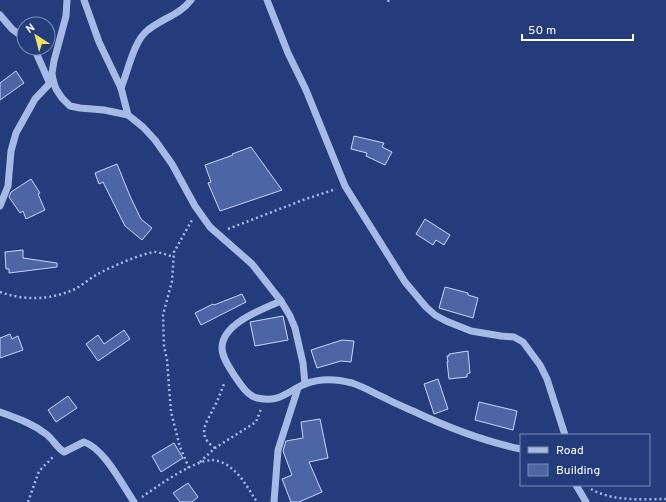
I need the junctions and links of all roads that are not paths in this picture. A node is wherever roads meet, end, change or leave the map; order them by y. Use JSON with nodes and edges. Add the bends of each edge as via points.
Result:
{"nodes":[{"id":1,"x":67,"y":0,"type":"edge"},
{"id":2,"x":84,"y":0,"type":"edge"},
{"id":3,"x":191,"y":0,"type":"edge"},
{"id":4,"x":266,"y":0,"type":"edge"},
{"id":5,"x":0,"y":15,"type":"edge"},
{"id":6,"x":16,"y":33,"type":"edge"},
{"id":7,"x":38,"y":56,"type":"edge"},
{"id":8,"x":51,"y":82,"type":"junction"},
{"id":9,"x":121,"y":88,"type":"junction"},
{"id":10,"x":128,"y":115,"type":"junction"},
{"id":11,"x":0,"y":206,"type":"edge"},
{"id":12,"x":281,"y":301,"type":"junction"},
{"id":13,"x":301,"y":386,"type":"junction"},
{"id":14,"x":0,"y":412,"type":"edge"},
{"id":15,"x":565,"y":434,"type":"edge"},
{"id":16,"x":520,"y":449,"type":"edge"},
{"id":17,"x":577,"y":486,"type":"edge"},
{"id":18,"x":133,"y":500,"type":"edge"},
{"id":19,"x":274,"y":502,"type":"edge"},
{"id":20,"x":586,"y":502,"type":"edge"}],
"edges":[{"from":1,"to":8,"type":"street","via":[[66,16]]},
{"from":2,"to":9,"type":"street","via":[[99,42]]},
{"from":3,"to":9,"type":"street","via":[[141,36]]},
{"from":4,"to":15,"type":"street","via":[[345,186],[396,270],[415,295],[435,315],[471,331],[514,337],[523,342],[547,379]]},
{"from":5,"to":6,"type":"street"},
{"from":7,"to":8,"type":"street"},
{"from":8,"to":10,"type":"street","via":[[70,106]]},
{"from":8,"to":11,"type":"street","via":[[35,100],[16,134],[11,151],[8,186]]},
{"from":9,"to":10,"type":"street"},
{"from":10,"to":12,"type":"street","via":[[155,140],[198,210],[216,233],[252,264]]},
{"from":12,"to":13,"type":"street","via":[[295,328],[304,363]]},
{"from":12,"to":13,"type":"street","via":[[242,320],[226,335],[222,348],[224,358],[247,392],[255,398],[272,400]]},
{"from":13,"to":16,"type":"street","via":[[330,379],[354,384],[470,436]]},
{"from":13,"to":19,"type":"street","via":[[278,450]]},
{"from":14,"to":18,"type":"street","via":[[32,425],[47,435],[64,452],[84,442],[88,444],[104,457]]},
{"from":17,"to":20,"type":"street"}]}
